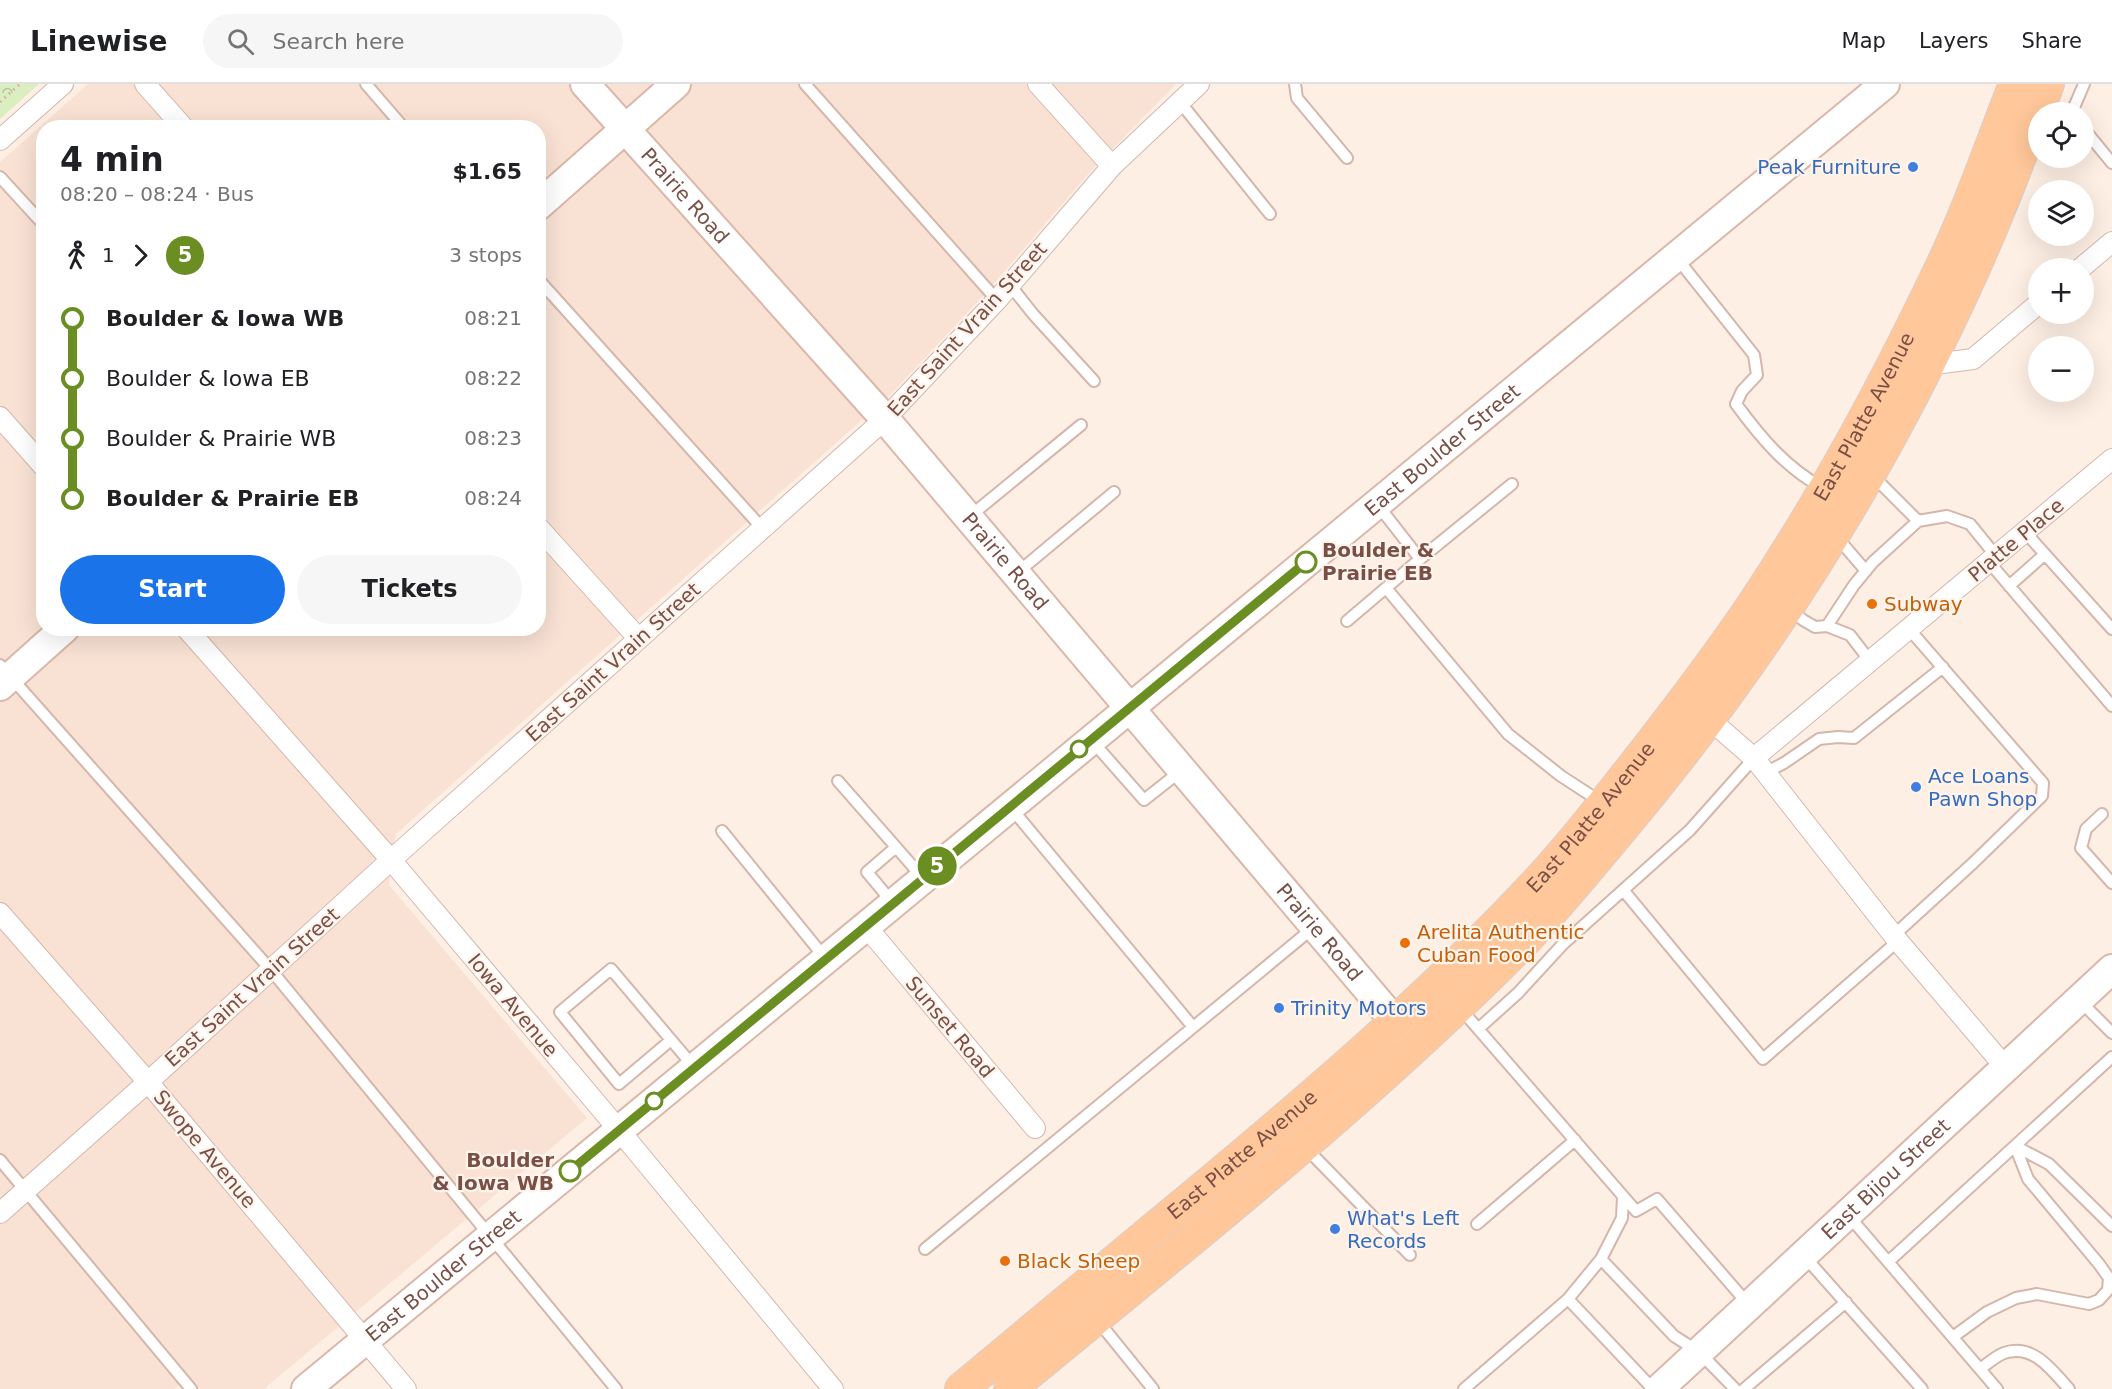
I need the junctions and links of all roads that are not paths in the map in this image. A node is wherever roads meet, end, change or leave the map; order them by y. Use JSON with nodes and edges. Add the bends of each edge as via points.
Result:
{"nodes":[{"id":1,"x":63,"y":84,"type":"edge"},
{"id":2,"x":145,"y":84,"type":"edge"},
{"id":3,"x":366,"y":84,"type":"edge"},
{"id":4,"x":585,"y":84,"type":"edge"},
{"id":5,"x":676,"y":84,"type":"edge"},
{"id":6,"x":805,"y":84,"type":"edge"},
{"id":7,"x":1038,"y":84,"type":"edge"},
{"id":8,"x":1199,"y":84,"type":"edge"},
{"id":9,"x":1295,"y":84,"type":"edge"},
{"id":10,"x":1885,"y":84,"type":"edge"},
{"id":11,"x":2015,"y":84,"type":"edge"},
{"id":12,"x":2048,"y":84,"type":"edge"},
{"id":13,"x":2084,"y":84,"type":"edge"},
{"id":14,"x":1180,"y":102,"type":"junction"},
{"id":15,"x":2076,"y":102,"type":"edge"},
{"id":16,"x":177,"y":120,"type":"edge"},
{"id":17,"x":397,"y":120,"type":"edge"},
{"id":18,"x":626,"y":129,"type":"junction"},
{"id":19,"x":0,"y":140,"type":"edge"},
{"id":20,"x":2094,"y":141,"type":"edge"},
{"id":21,"x":1347,"y":158,"type":"dead end"},
{"id":22,"x":2112,"y":163,"type":"edge"},
{"id":23,"x":1112,"y":166,"type":"junction"},
{"id":24,"x":0,"y":177,"type":"edge"},
{"id":25,"x":546,"y":199,"type":"edge"},
{"id":26,"x":1270,"y":214,"type":"dead end"},
{"id":27,"x":36,"y":216,"type":"edge"},
{"id":28,"x":2112,"y":242,"type":"edge"},
{"id":29,"x":1676,"y":256,"type":"junction"},
{"id":30,"x":2092,"y":258,"type":"edge"},
{"id":31,"x":1935,"y":280,"type":"junction"},
{"id":32,"x":546,"y":288,"type":"edge"},
{"id":33,"x":1003,"y":293,"type":"junction"},
{"id":34,"x":2028,"y":312,"type":"edge"},
{"id":35,"x":1927,"y":365,"type":"junction"},
{"id":36,"x":1094,"y":381,"type":"dead end"},
{"id":37,"x":1869,"y":408,"type":"junction"},
{"id":38,"x":0,"y":417,"type":"edge"},
{"id":39,"x":885,"y":419,"type":"junction"},
{"id":40,"x":1081,"y":425,"type":"dead end"},
{"id":41,"x":36,"y":458,"type":"edge"},
{"id":42,"x":2112,"y":459,"type":"edge"},
{"id":43,"x":1869,"y":472,"type":"junction"},
{"id":44,"x":1512,"y":484,"type":"dead end"},
{"id":45,"x":1823,"y":488,"type":"junction"},
{"id":46,"x":1114,"y":492,"type":"dead end"},
{"id":47,"x":1376,"y":504,"type":"junction"},
{"id":48,"x":968,"y":517,"type":"junction"},
{"id":49,"x":1918,"y":521,"type":"junction"},
{"id":50,"x":1841,"y":522,"type":"junction"},
{"id":51,"x":762,"y":528,"type":"junction"},
{"id":52,"x":2025,"y":532,"type":"junction"},
{"id":53,"x":546,"y":536,"type":"edge"},
{"id":54,"x":2046,"y":554,"type":"junction"},
{"id":55,"x":1992,"y":559,"type":"junction"},
{"id":56,"x":1420,"y":560,"type":"junction"},
{"id":57,"x":1866,"y":570,"type":"junction"},
{"id":58,"x":1016,"y":574,"type":"junction"},
{"id":59,"x":2009,"y":586,"type":"junction"},
{"id":60,"x":1386,"y":588,"type":"junction"},
{"id":61,"x":1787,"y":607,"type":"junction"},
{"id":62,"x":1347,"y":621,"type":"dead end"},
{"id":63,"x":1827,"y":626,"type":"junction"},
{"id":64,"x":1909,"y":629,"type":"junction"},
{"id":65,"x":2112,"y":629,"type":"edge"},
{"id":66,"x":55,"y":636,"type":"edge"},
{"id":67,"x":193,"y":636,"type":"edge"},
{"id":68,"x":638,"y":638,"type":"junction"},
{"id":69,"x":1870,"y":662,"type":"junction"},
{"id":70,"x":1943,"y":667,"type":"junction"},
{"id":71,"x":4,"y":676,"type":"edge"},
{"id":72,"x":1685,"y":699,"type":"junction"},
{"id":73,"x":2112,"y":706,"type":"edge"},
{"id":74,"x":1129,"y":707,"type":"junction"},
{"id":75,"x":1709,"y":719,"type":"junction"},
{"id":76,"x":1090,"y":740,"type":"junction"},
{"id":77,"x":1760,"y":766,"type":"junction"},
{"id":78,"x":1182,"y":770,"type":"junction"},
{"id":79,"x":838,"y":781,"type":"dead end"},
{"id":80,"x":1603,"y":804,"type":"junction"},
{"id":81,"x":1010,"y":806,"type":"junction"},
{"id":82,"x":2102,"y":814,"type":"dead end"},
{"id":83,"x":722,"y":831,"type":"dead end"},
{"id":84,"x":896,"y":847,"type":"junction"},
{"id":85,"x":391,"y":860,"type":"junction"},
{"id":86,"x":923,"y":878,"type":"junction"},
{"id":87,"x":2112,"y":883,"type":"edge"},
{"id":88,"x":1624,"y":891,"type":"junction"},
{"id":89,"x":892,"y":903,"type":"junction"},
{"id":90,"x":0,"y":913,"type":"edge"},
{"id":91,"x":865,"y":925,"type":"junction"},
{"id":92,"x":1315,"y":926,"type":"junction"},
{"id":93,"x":1895,"y":938,"type":"junction"},
{"id":94,"x":825,"y":958,"type":"junction"},
{"id":95,"x":2112,"y":969,"type":"edge"},
{"id":96,"x":270,"y":970,"type":"junction"},
{"id":97,"x":1447,"y":995,"type":"junction"},
{"id":98,"x":2079,"y":1000,"type":"junction"},
{"id":99,"x":1396,"y":1023,"type":"junction"},
{"id":100,"x":1193,"y":1027,"type":"junction"},
{"id":101,"x":1478,"y":1029,"type":"junction"},
{"id":102,"x":2112,"y":1033,"type":"edge"},
{"id":103,"x":671,"y":1040,"type":"junction"},
{"id":104,"x":1416,"y":1047,"type":"junction"},
{"id":105,"x":2112,"y":1057,"type":"edge"},
{"id":106,"x":695,"y":1067,"type":"junction"},
{"id":107,"x":2006,"y":1068,"type":"junction"},
{"id":108,"x":148,"y":1082,"type":"junction"},
{"id":109,"x":1035,"y":1128,"type":"dead end"},
{"id":110,"x":619,"y":1130,"type":"junction"},
{"id":111,"x":1575,"y":1140,"type":"junction"},
{"id":112,"x":1304,"y":1145,"type":"junction"},
{"id":113,"x":2015,"y":1146,"type":"junction"},
{"id":114,"x":0,"y":1160,"type":"edge"},
{"id":115,"x":26,"y":1190,"type":"junction"},
{"id":116,"x":1623,"y":1196,"type":"junction"},
{"id":117,"x":0,"y":1213,"type":"edge"},
{"id":118,"x":1848,"y":1215,"type":"junction"},
{"id":119,"x":1477,"y":1224,"type":"dead end"},
{"id":120,"x":2112,"y":1226,"type":"edge"},
{"id":121,"x":491,"y":1237,"type":"junction"},
{"id":122,"x":924,"y":1249,"type":"dead end"},
{"id":123,"x":1804,"y":1255,"type":"junction"},
{"id":124,"x":1410,"y":1256,"type":"dead end"},
{"id":125,"x":1601,"y":1259,"type":"junction"},
{"id":126,"x":1888,"y":1262,"type":"junction"},
{"id":127,"x":1568,"y":1299,"type":"junction"},
{"id":128,"x":1846,"y":1302,"type":"junction"},
{"id":129,"x":1750,"y":1305,"type":"junction"},
{"id":130,"x":1096,"y":1318,"type":"junction"},
{"id":131,"x":1953,"y":1338,"type":"junction"},
{"id":132,"x":365,"y":1340,"type":"junction"},
{"id":133,"x":1699,"y":1352,"type":"junction"},
{"id":134,"x":1980,"y":1369,"type":"junction"},
{"id":135,"x":401,"y":1387,"type":"edge"},
{"id":136,"x":191,"y":1389,"type":"edge"},
{"id":137,"x":306,"y":1389,"type":"edge"},
{"id":138,"x":616,"y":1389,"type":"edge"},
{"id":139,"x":833,"y":1389,"type":"edge"},
{"id":140,"x":961,"y":1389,"type":"edge"},
{"id":141,"x":1010,"y":1389,"type":"edge"},
{"id":142,"x":1153,"y":1389,"type":"edge"},
{"id":143,"x":1464,"y":1389,"type":"edge"},
{"id":144,"x":1653,"y":1389,"type":"edge"},
{"id":145,"x":1659,"y":1389,"type":"edge"},
{"id":146,"x":1735,"y":1389,"type":"edge"},
{"id":147,"x":1744,"y":1389,"type":"edge"},
{"id":148,"x":1922,"y":1389,"type":"edge"},
{"id":149,"x":1997,"y":1389,"type":"edge"},
{"id":150,"x":2069,"y":1389,"type":"edge"}],
"edges":[{"from":1,"to":19,"type":"street"},
{"from":2,"to":16,"type":"street"},
{"from":3,"to":17,"type":"lane"},
{"from":4,"to":18,"type":"street","name":"Prairie Road"},
{"from":5,"to":18,"type":"street"},
{"from":6,"to":33,"type":"lane"},
{"from":7,"to":23,"type":"street"},
{"from":8,"to":14,"type":"street","name":"East Saint Vrain Street"},
{"from":9,"to":21,"type":"lane","via":[[1297,98]]},
{"from":10,"to":29,"type":"street","name":"East Boulder Street"},
{"from":11,"to":31,"type":"main road","name":"East Platte Avenue"},
{"from":12,"to":35,"type":"main road","name":"East Platte Avenue","via":[[2002,205]]},
{"from":13,"to":15,"type":"lane"},
{"from":14,"to":23,"type":"street","name":"East Saint Vrain Street"},
{"from":14,"to":26,"type":"lane"},
{"from":18,"to":25,"type":"street"},
{"from":18,"to":39,"type":"street","name":"Prairie Road"},
{"from":20,"to":22,"type":"lane"},
{"from":23,"to":33,"type":"street","name":"East Saint Vrain Street"},
{"from":24,"to":27,"type":"lane"},
{"from":28,"to":30,"type":"street"},
{"from":29,"to":45,"type":"lane","via":[[1754,355],[1757,375],[1736,404],[1784,461]]},
{"from":29,"to":47,"type":"street","name":"East Boulder Street"},
{"from":31,"to":35,"type":"main road","via":[[1940,302],[1923,342]]},
{"from":31,"to":37,"type":"main road","name":"East Platte Avenue"},
{"from":32,"to":51,"type":"lane"},
{"from":33,"to":36,"type":"lane","via":[[1033,314]]},
{"from":33,"to":39,"type":"street","name":"East Saint Vrain Street"},
{"from":34,"to":35,"type":"street","via":[[1973,359]]},
{"from":35,"to":43,"type":"main road","name":"East Platte Avenue"},
{"from":37,"to":45,"type":"main road","name":"East Platte Avenue"},
{"from":37,"to":50,"type":"main road","via":[[1880,427],[1858,467]]},
{"from":38,"to":41,"type":"street"},
{"from":39,"to":48,"type":"street","name":"Prairie Road"},
{"from":39,"to":51,"type":"street","name":"East Saint Vrain Street"},
{"from":40,"to":48,"type":"lane"},
{"from":42,"to":52,"type":"street","name":"Platte Place"},
{"from":43,"to":49,"type":"lane"},
{"from":43,"to":50,"type":"main road","name":"East Platte Avenue"},
{"from":44,"to":56,"type":"lane"},
{"from":45,"to":72,"type":"main road","name":"East Platte Avenue","via":[[1756,599]]},
{"from":46,"to":58,"type":"lane"},
{"from":47,"to":56,"type":"lane"},
{"from":47,"to":74,"type":"street","name":"East Boulder Street"},
{"from":48,"to":58,"type":"street","name":"Prairie Road"},
{"from":49,"to":55,"type":"lane","via":[[1947,516],[1970,524]]},
{"from":49,"to":57,"type":"lane"},
{"from":50,"to":57,"type":"lane"},
{"from":50,"to":61,"type":"main road","name":"East Platte Avenue"},
{"from":51,"to":68,"type":"street","name":"East Saint Vrain Street"},
{"from":52,"to":54,"type":"lane"},
{"from":52,"to":55,"type":"street","name":"Platte Place"},
{"from":53,"to":68,"type":"street"},
{"from":54,"to":59,"type":"lane"},
{"from":54,"to":65,"type":"lane"},
{"from":55,"to":59,"type":"lane"},
{"from":55,"to":64,"type":"street","name":"Platte Place"},
{"from":56,"to":60,"type":"lane"},
{"from":57,"to":63,"type":"lane"},
{"from":58,"to":74,"type":"street","name":"Prairie Road"},
{"from":59,"to":73,"type":"lane"},
{"from":60,"to":62,"type":"lane"},
{"from":60,"to":80,"type":"lane","via":[[1508,734]]},
{"from":61,"to":63,"type":"lane","via":[[1815,627]]},
{"from":61,"to":75,"type":"main road","name":"East Platte Avenue"},
{"from":63,"to":69,"type":"lane","via":[[1850,635]]},
{"from":64,"to":69,"type":"street","name":"Platte Place"},
{"from":64,"to":70,"type":"lane"},
{"from":66,"to":71,"type":"street"},
{"from":67,"to":85,"type":"street","name":"Iowa Avenue"},
{"from":68,"to":85,"type":"street","name":"East Saint Vrain Street"},
{"from":69,"to":77,"type":"street","name":"Platte Place"},
{"from":70,"to":77,"type":"lane","via":[[1854,738],[1819,739],[1784,763]]},
{"from":70,"to":93,"type":"lane","via":[[2043,783],[2042,796]]},
{"from":71,"to":96,"type":"lane"},
{"from":72,"to":75,"type":"street"},
{"from":72,"to":80,"type":"main road","name":"East Platte Avenue"},
{"from":74,"to":76,"type":"street","name":"East Boulder Street"},
{"from":74,"to":78,"type":"street","name":"Prairie Road"},
{"from":75,"to":77,"type":"street"},
{"from":75,"to":97,"type":"main road","name":"East Platte Avenue","via":[[1656,788],[1519,947]]},
{"from":76,"to":78,"type":"lane","via":[[1144,800]]},
{"from":76,"to":81,"type":"street","name":"East Boulder Street"},
{"from":77,"to":88,"type":"lane"},
{"from":77,"to":93,"type":"street"},
{"from":78,"to":92,"type":"street","name":"Prairie Road"},
{"from":79,"to":84,"type":"lane"},
{"from":80,"to":97,"type":"main road","name":"East Platte Avenue"},
{"from":81,"to":86,"type":"street","name":"East Boulder Street"},
{"from":81,"to":100,"type":"lane"},
{"from":82,"to":87,"type":"lane","via":[[2086,829],[2081,848]]},
{"from":83,"to":94,"type":"lane"},
{"from":84,"to":86,"type":"lane"},
{"from":84,"to":89,"type":"lane","via":[[867,872]]},
{"from":85,"to":96,"type":"street","name":"East Saint Vrain Street"},
{"from":85,"to":110,"type":"street","name":"Iowa Avenue"},
{"from":86,"to":89,"type":"street","name":"East Boulder Street"},
{"from":88,"to":93,"type":"lane","via":[[1763,1059]]},
{"from":88,"to":101,"type":"lane","via":[[1563,944]]},
{"from":89,"to":91,"type":"street","name":"East Boulder Street"},
{"from":90,"to":108,"type":"street","name":"Swope Avenue"},
{"from":91,"to":94,"type":"street","name":"East Boulder Street"},
{"from":91,"to":109,"type":"street","name":"Sunset Road"},
{"from":92,"to":99,"type":"street","name":"Prairie Road"},
{"from":92,"to":100,"type":"lane"},
{"from":93,"to":107,"type":"street"},
{"from":94,"to":106,"type":"street","name":"East Boulder Street"},
{"from":95,"to":98,"type":"street","name":"East Bijou Street"},
{"from":96,"to":108,"type":"street","name":"East Saint Vrain Street"},
{"from":96,"to":121,"type":"lane"},
{"from":97,"to":99,"type":"main road","name":"East Platte Avenue"},
{"from":97,"to":101,"type":"lane"},
{"from":97,"to":104,"type":"main road","name":"East Platte Avenue"},
{"from":98,"to":102,"type":"lane"},
{"from":98,"to":107,"type":"street","name":"East Bijou Street"},
{"from":99,"to":104,"type":"street","name":"Prairie Road"},
{"from":99,"to":140,"type":"main road","name":"East Platte Avenue"},
{"from":100,"to":122,"type":"lane"},
{"from":101,"to":111,"type":"lane"},
{"from":103,"to":103,"type":"lane","via":[[611,969],[560,1012],[619,1084]]},
{"from":103,"to":106,"type":"lane"},
{"from":104,"to":112,"type":"main road","name":"East Platte Avenue"},
{"from":105,"to":113,"type":"lane"},
{"from":106,"to":110,"type":"street","name":"East Boulder Street"},
{"from":107,"to":118,"type":"street","name":"East Bijou Street"},
{"from":108,"to":115,"type":"street","name":"East Saint Vrain Street"},
{"from":108,"to":132,"type":"street","name":"Swope Avenue"},
{"from":110,"to":121,"type":"street","name":"East Boulder Street"},
{"from":110,"to":139,"type":"street","name":"Iowa Avenue"},
{"from":111,"to":116,"type":"lane"},
{"from":111,"to":119,"type":"lane"},
{"from":112,"to":124,"type":"lane"},
{"from":112,"to":130,"type":"main road","name":"East Platte Avenue"},
{"from":113,"to":120,"type":"lane","via":[[2049,1164]]},
{"from":113,"to":126,"type":"lane"},
{"from":113,"to":131,"type":"lane","via":[[2028,1179],[2109,1278],[2108,1290],[2089,1304],[2037,1294],[2016,1298],[1987,1312]]},
{"from":114,"to":115,"type":"lane"},
{"from":115,"to":117,"type":"street","name":"East Saint Vrain Street"},
{"from":115,"to":136,"type":"lane"},
{"from":116,"to":125,"type":"lane","via":[[1622,1218]]},
{"from":116,"to":129,"type":"lane","via":[[1636,1211],[1657,1199]]},
{"from":118,"to":123,"type":"street","name":"East Bijou Street"},
{"from":118,"to":126,"type":"lane"},
{"from":121,"to":132,"type":"street","name":"East Boulder Street"},
{"from":121,"to":138,"type":"lane"},
{"from":123,"to":128,"type":"lane"},
{"from":123,"to":129,"type":"street","name":"East Bijou Street"},
{"from":125,"to":127,"type":"lane"},
{"from":125,"to":133,"type":"lane","via":[[1674,1336]]},
{"from":126,"to":131,"type":"lane"},
{"from":127,"to":143,"type":"lane"},
{"from":127,"to":144,"type":"lane"},
{"from":128,"to":147,"type":"lane"},
{"from":128,"to":148,"type":"lane"},
{"from":129,"to":133,"type":"street","name":"East Bijou Street"},
{"from":130,"to":141,"type":"main road","name":"East Platte Avenue"},
{"from":130,"to":142,"type":"lane"},
{"from":131,"to":134,"type":"lane"},
{"from":132,"to":135,"type":"street","name":"Swope Avenue"},
{"from":132,"to":137,"type":"street","name":"East Boulder Street"},
{"from":133,"to":145,"type":"street","name":"East Bijou Street"},
{"from":133,"to":146,"type":"lane"},
{"from":134,"to":149,"type":"lane"},
{"from":134,"to":150,"type":"lane","via":[[2003,1353],[2024,1350],[2044,1361]]}]}
